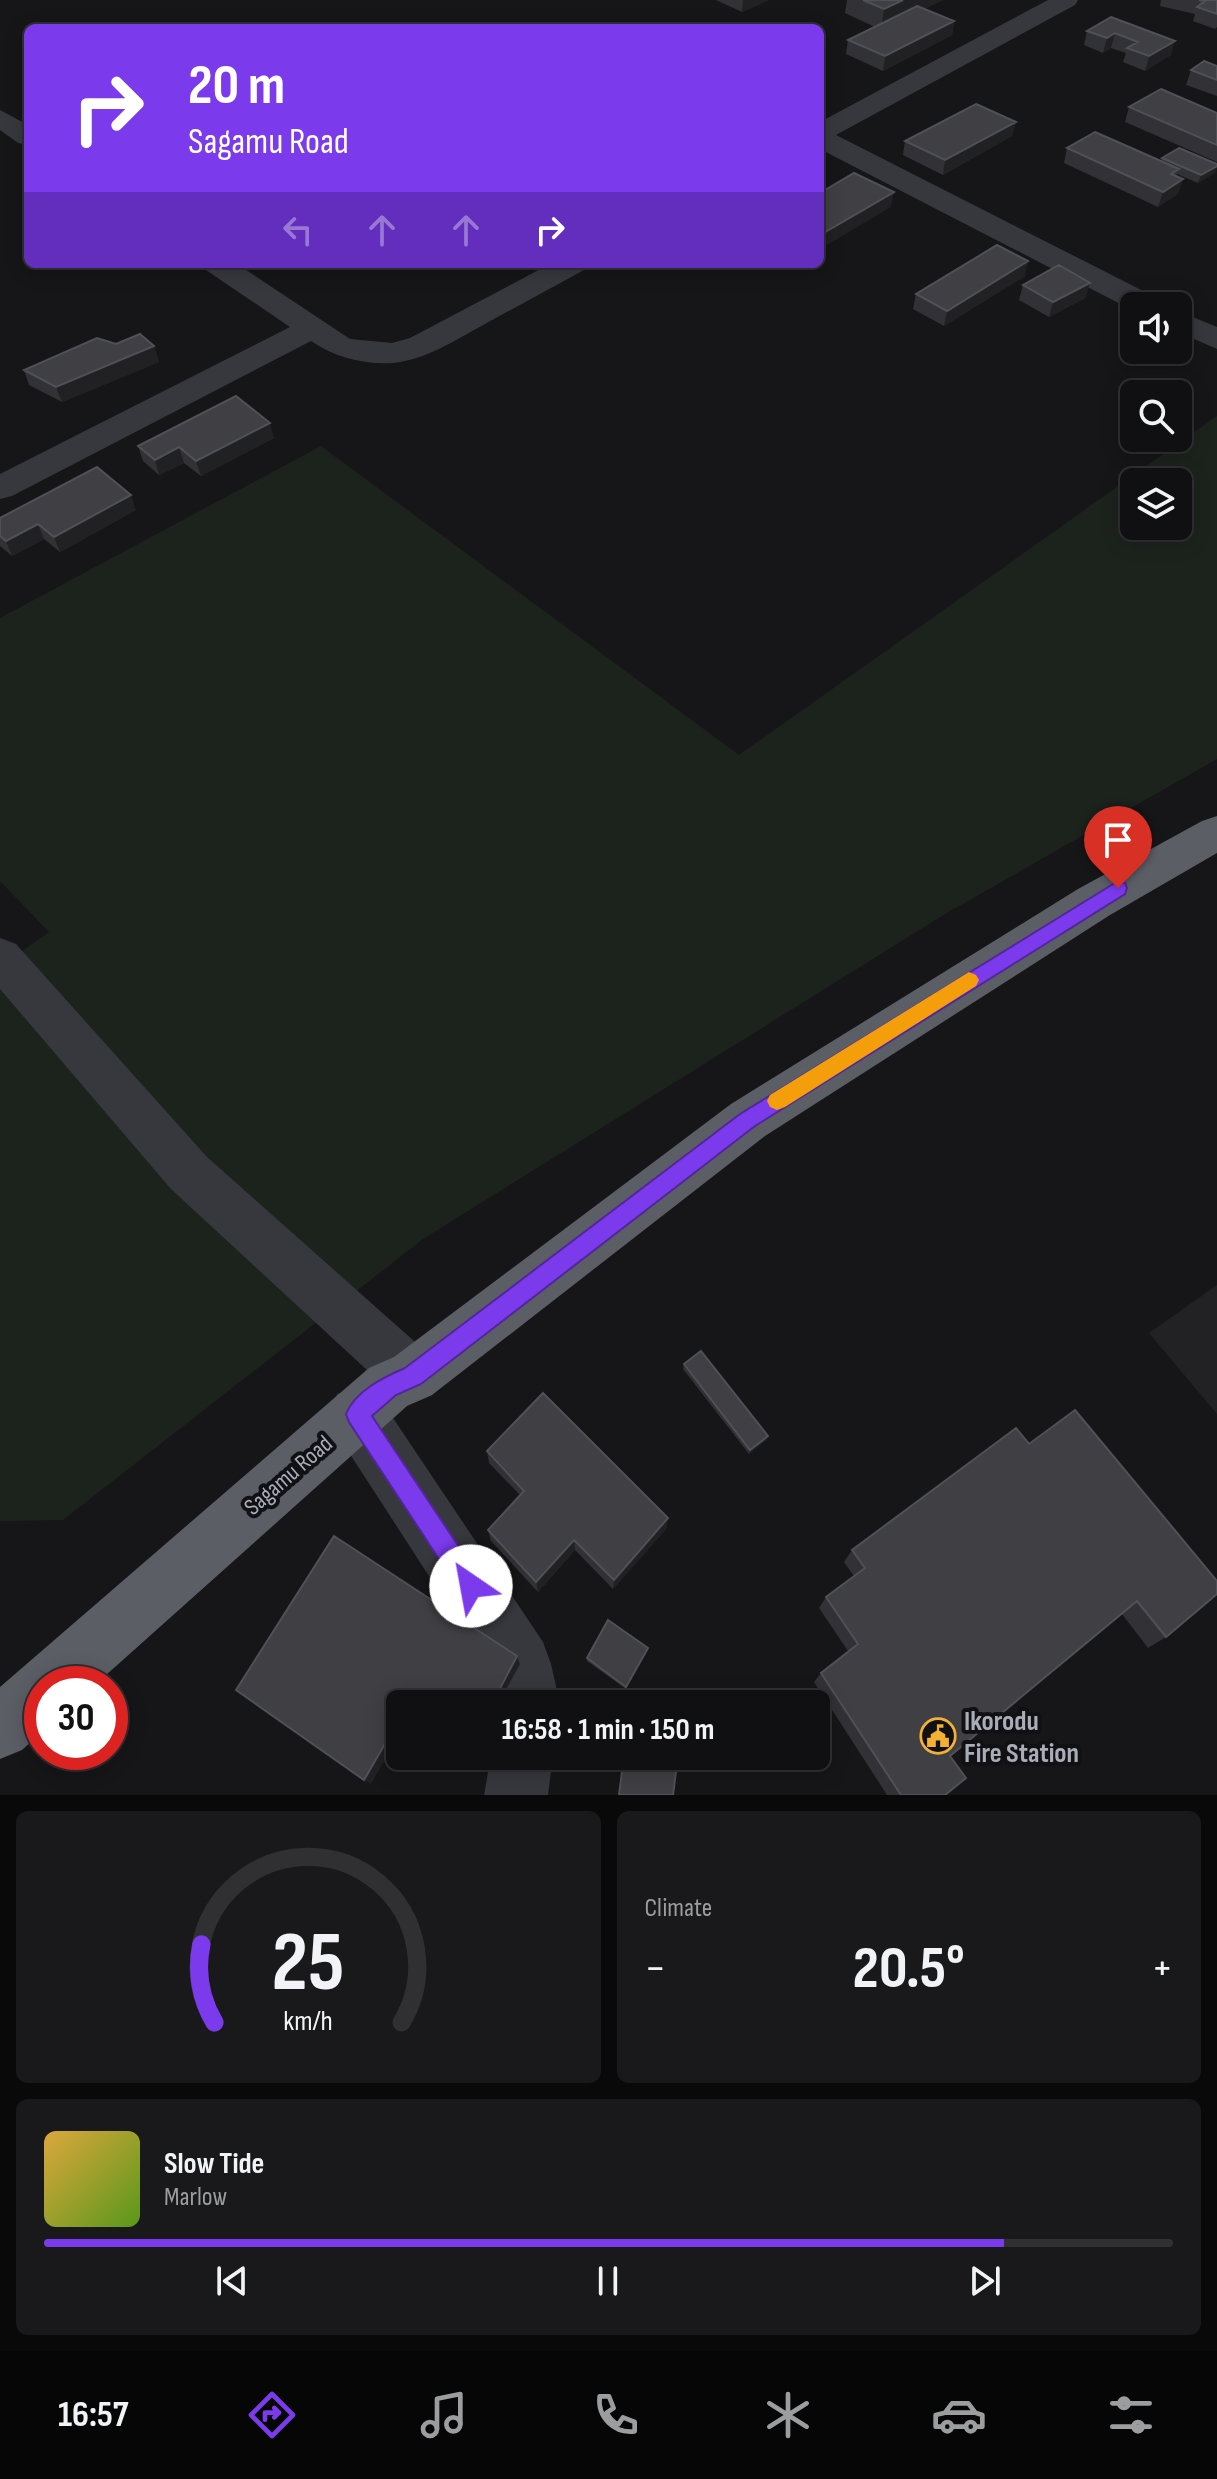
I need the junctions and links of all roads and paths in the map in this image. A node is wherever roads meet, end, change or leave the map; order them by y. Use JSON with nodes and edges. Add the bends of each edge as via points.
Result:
{"nodes":[{"id":1,"x":1066,"y":0,"type":"edge"},
{"id":2,"x":0,"y":118,"type":"edge"},
{"id":3,"x":824,"y":133,"type":"edge"},
{"id":4,"x":24,"y":134,"type":"edge"},
{"id":5,"x":824,"y":137,"type":"edge"},
{"id":6,"x":223,"y":268,"type":"edge"},
{"id":7,"x":565,"y":268,"type":"edge"},
{"id":8,"x":1121,"y":292,"type":"edge"},
{"id":9,"x":1192,"y":327,"type":"edge"},
{"id":10,"x":312,"y":328,"type":"junction"},
{"id":11,"x":1217,"y":339,"type":"edge"},
{"id":12,"x":0,"y":488,"type":"edge"},
{"id":13,"x":1217,"y":833,"type":"edge"},
{"id":14,"x":0,"y":957,"type":"edge"},
{"id":15,"x":413,"y":1376,"type":"junction"},
{"id":16,"x":357,"y":1414,"type":"junction"},
{"id":17,"x":70,"y":1666,"type":"edge"},
{"id":18,"x":526,"y":1690,"type":"edge"},
{"id":19,"x":24,"y":1707,"type":"edge"},
{"id":20,"x":0,"y":1728,"type":"edge"},
{"id":21,"x":520,"y":1770,"type":"edge"},
{"id":22,"x":516,"y":1795,"type":"edge"}],
"edges":[{"from":1,"to":3,"type":"street"},
{"from":2,"to":4,"type":"street"},
{"from":5,"to":8,"type":"street"},
{"from":6,"to":10,"type":"street"},
{"from":7,"to":10,"type":"street","via":[[421,345],[393,353],[342,348]]},
{"from":9,"to":11,"type":"street"},
{"from":10,"to":12,"type":"street"},
{"from":13,"to":15,"type":"highway","name":"Sagamu Road","via":[[1094,902],[748,1120]]},
{"from":14,"to":15,"type":"street","via":[[189,1173]]},
{"from":15,"to":16,"type":"highway","name":"Sagamu Road","via":[[388,1387]]},
{"from":16,"to":17,"type":"highway","name":"Sagamu Road"},
{"from":16,"to":18,"type":"street","via":[[521,1664]]},
{"from":19,"to":20,"type":"highway"},
{"from":21,"to":22,"type":"street"}]}
